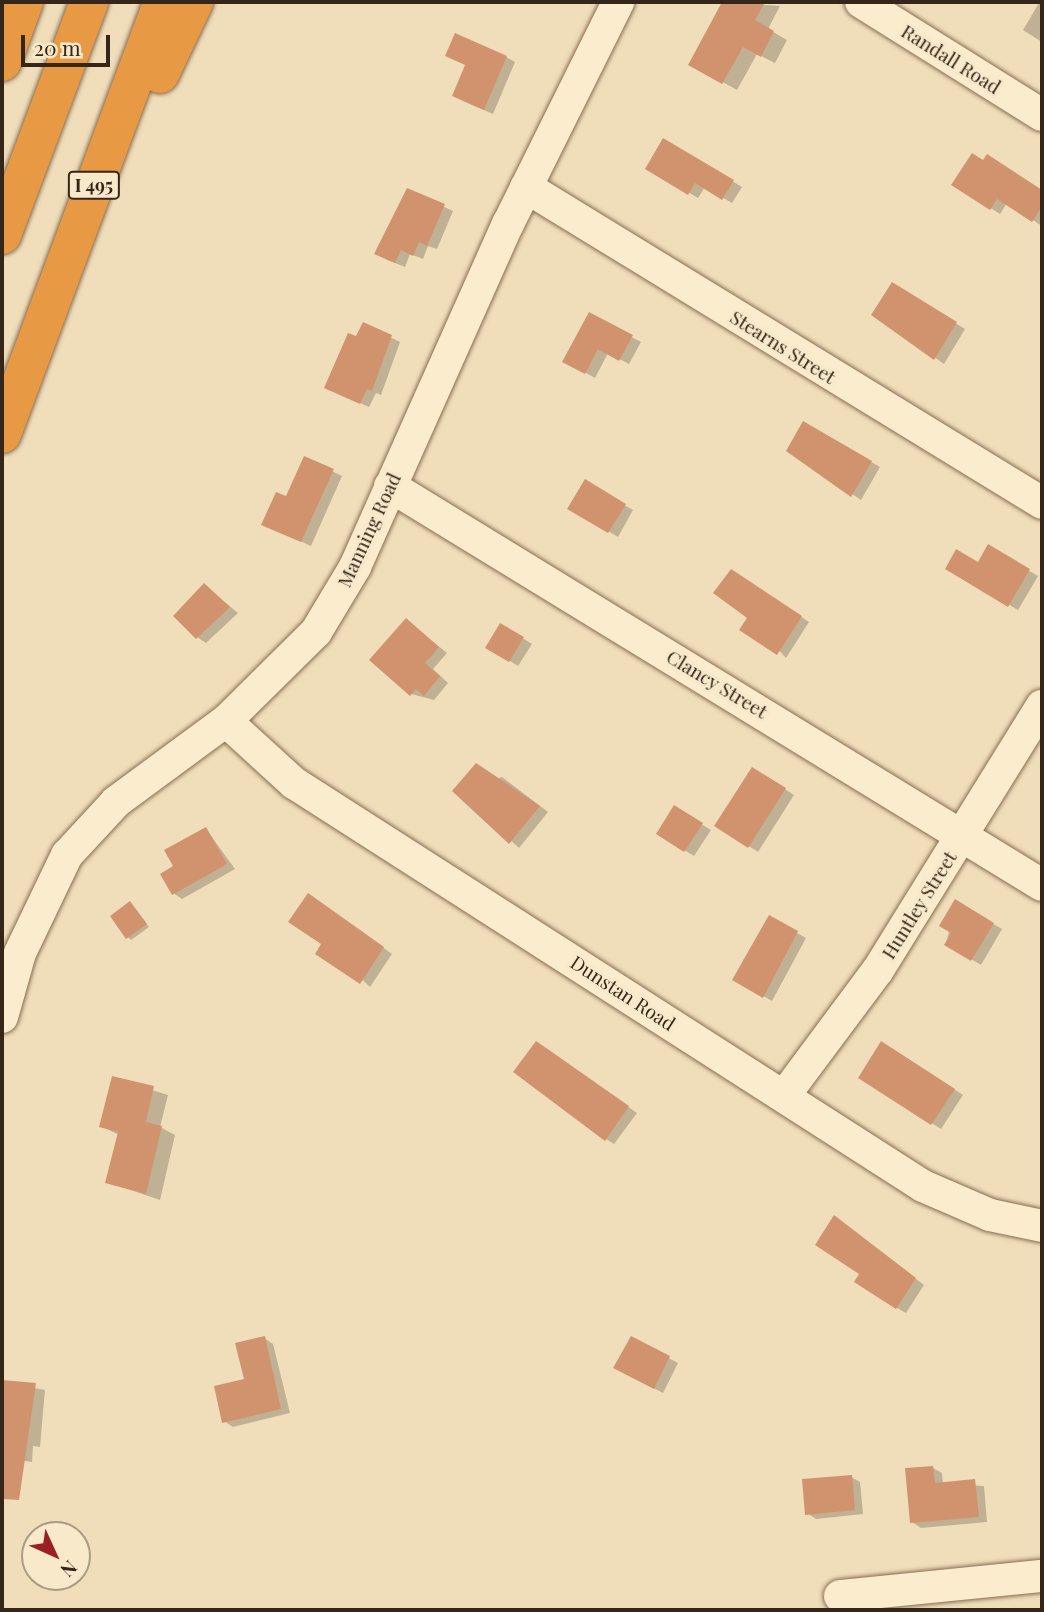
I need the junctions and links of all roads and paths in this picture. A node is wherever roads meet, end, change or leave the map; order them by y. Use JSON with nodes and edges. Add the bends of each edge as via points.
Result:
{"nodes":[{"id":1,"x":24,"y":2,"type":"edge"},
{"id":2,"x":89,"y":2,"type":"edge"},
{"id":3,"x":163,"y":2,"type":"edge"},
{"id":4,"x":194,"y":2,"type":"edge"},
{"id":5,"x":618,"y":2,"type":"edge"},
{"id":6,"x":861,"y":2,"type":"edge"},
{"id":7,"x":2,"y":62,"type":"edge"},
{"id":8,"x":1042,"y":115,"type":"edge"},
{"id":9,"x":526,"y":187,"type":"junction"},
{"id":10,"x":2,"y":235,"type":"edge"},
{"id":11,"x":25,"y":369,"type":"junction"},
{"id":12,"x":2,"y":435,"type":"edge"},
{"id":13,"x":390,"y":486,"type":"junction"},
{"id":14,"x":1042,"y":503,"type":"edge"},
{"id":15,"x":1042,"y":706,"type":"edge"},
{"id":16,"x":226,"y":721,"type":"junction"},
{"id":17,"x":961,"y":838,"type":"junction"},
{"id":18,"x":1042,"y":885,"type":"edge"},
{"id":19,"x":2,"y":1017,"type":"edge"},
{"id":20,"x":784,"y":1096,"type":"junction"},
{"id":21,"x":1042,"y":1226,"type":"edge"},
{"id":22,"x":1042,"y":1576,"type":"edge"},
{"id":23,"x":839,"y":1596,"type":"dead end"}],
"edges":[{"from":1,"to":7,"type":"highway"},
{"from":2,"to":10,"type":"highway"},
{"from":3,"to":11,"type":"highway","number":"I 495"},
{"from":4,"to":11,"type":"highway"},
{"from":5,"to":9,"type":"street","name":"Manning Road"},
{"from":6,"to":8,"type":"street","name":"Randall Road"},
{"from":9,"to":13,"type":"street","name":"Manning Road"},
{"from":9,"to":14,"type":"street","name":"Stearns Street"},
{"from":11,"to":12,"type":"highway","number":"I 495"},
{"from":13,"to":16,"type":"street","name":"Manning Road","via":[[355,567],[316,632]]},
{"from":13,"to":17,"type":"street","name":"Clancy Street"},
{"from":15,"to":17,"type":"street","name":"Huntley Street"},
{"from":16,"to":19,"type":"street","name":"Manning Road","via":[[116,802],[67,855],[20,953]]},
{"from":16,"to":20,"type":"street","name":"Dunstan Road","via":[[294,783]]},
{"from":17,"to":18,"type":"street","name":"Clancy Street"},
{"from":17,"to":20,"type":"street","name":"Huntley Street","via":[[878,970]]},
{"from":20,"to":21,"type":"street","name":"Dunstan Road","via":[[923,1186],[990,1214]]},
{"from":22,"to":23,"type":"street"}]}
